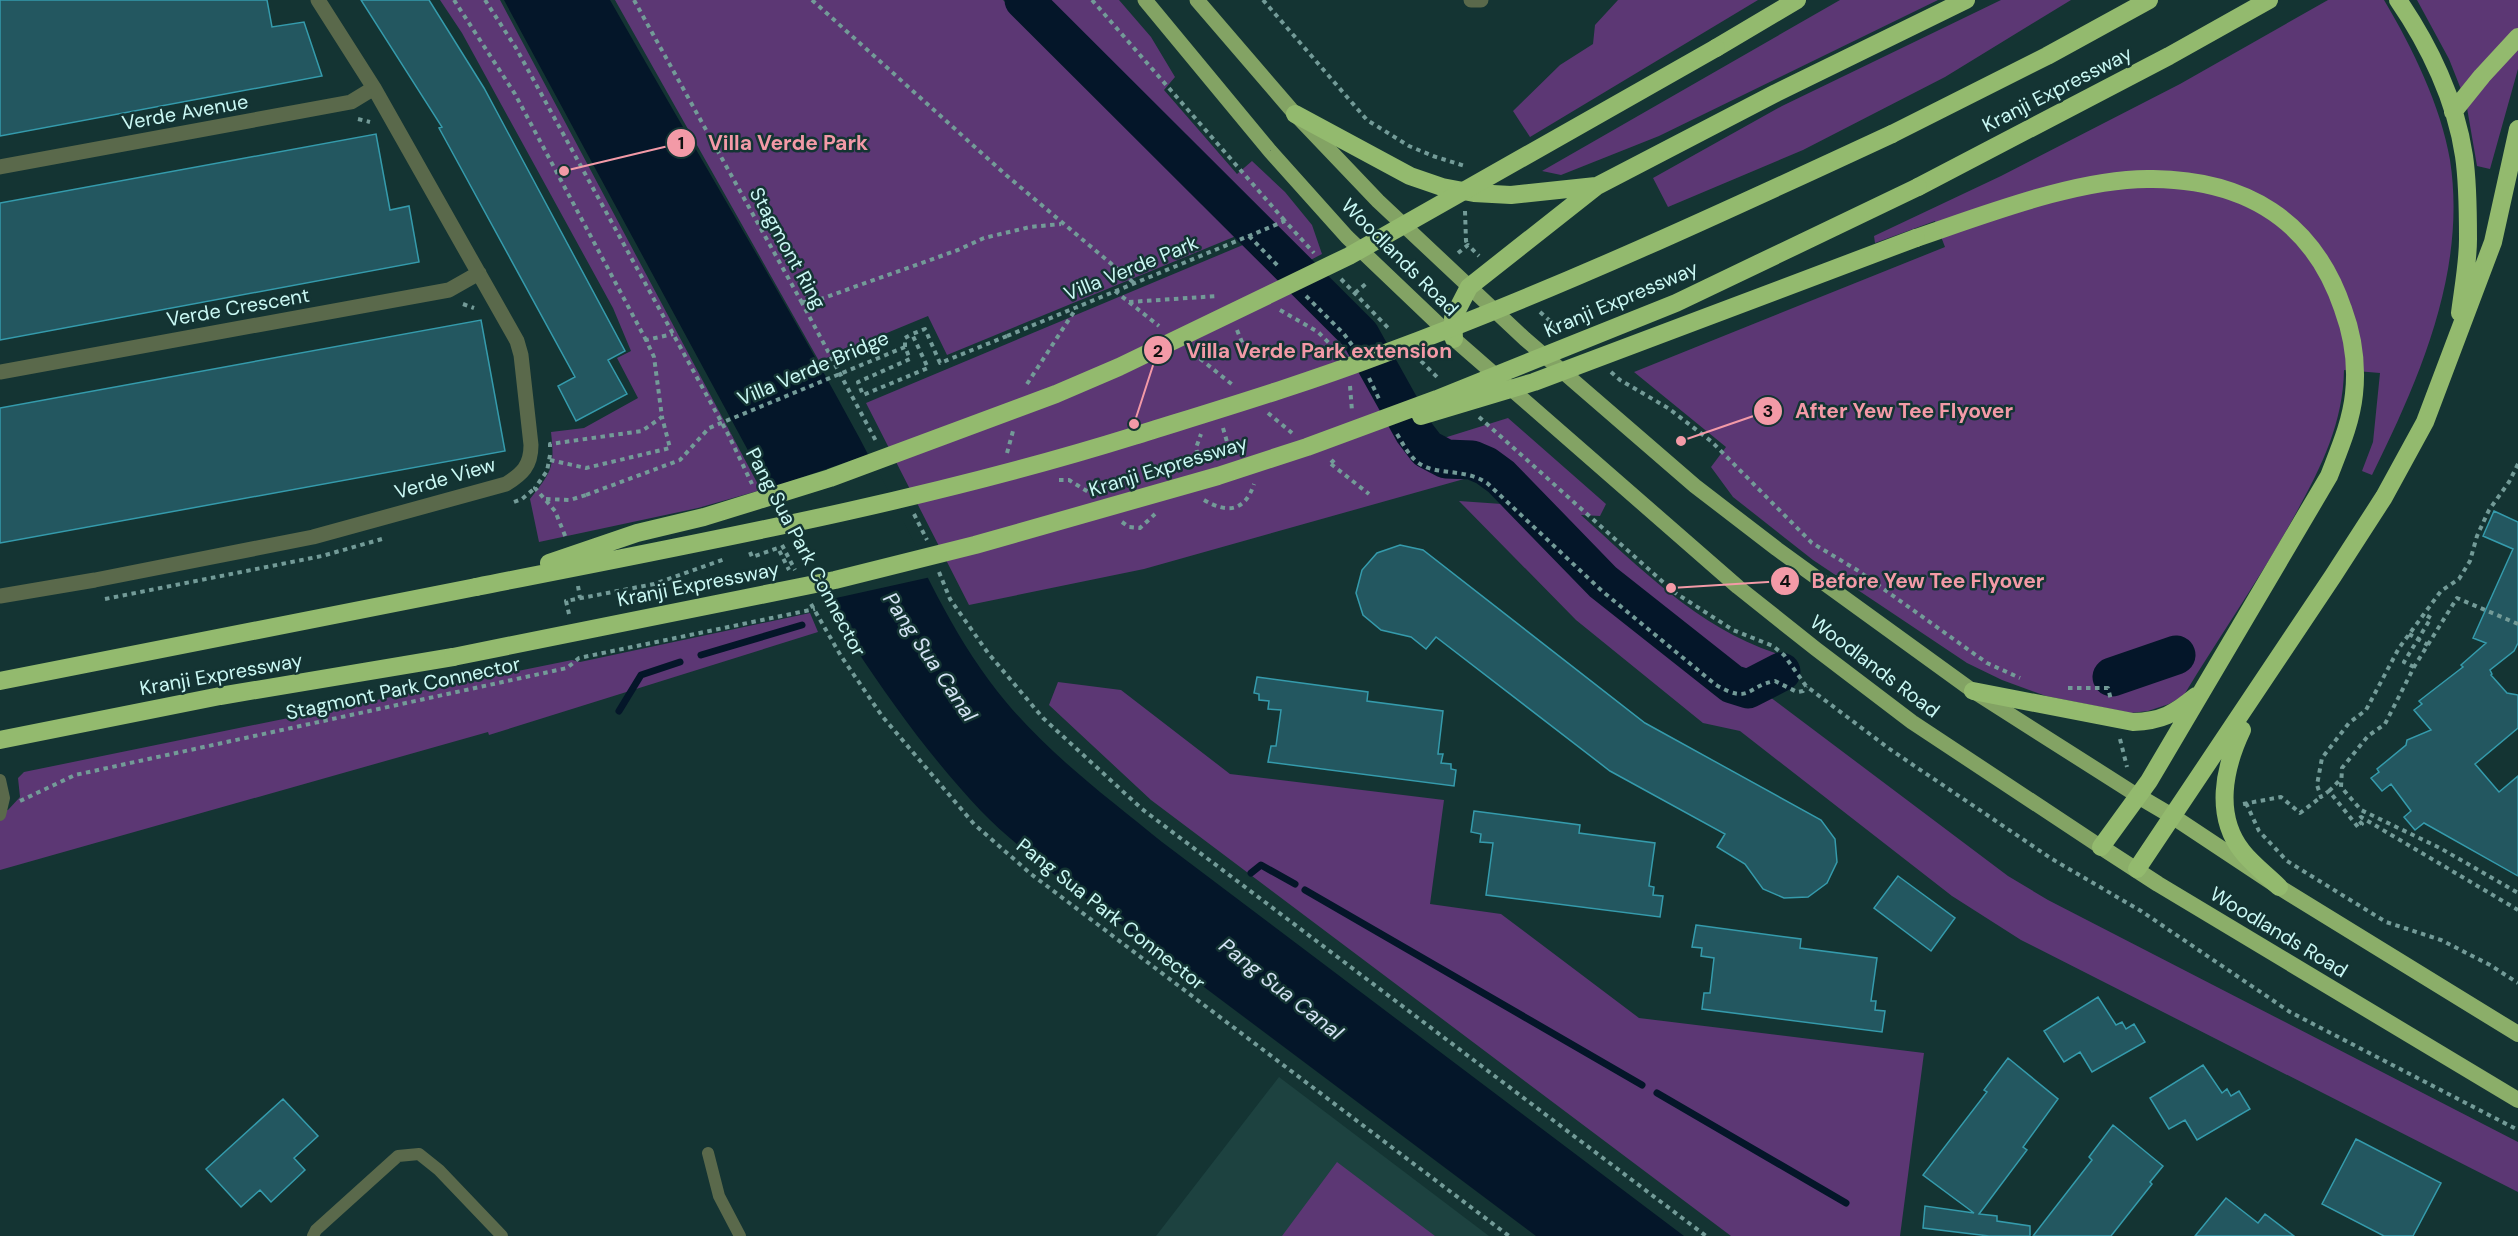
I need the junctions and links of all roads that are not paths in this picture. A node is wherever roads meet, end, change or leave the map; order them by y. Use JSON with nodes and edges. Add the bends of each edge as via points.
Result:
{"nodes":[{"id":1,"x":318,"y":0,"type":"edge"},
{"id":2,"x":1145,"y":0,"type":"edge"},
{"id":3,"x":1197,"y":0,"type":"edge"},
{"id":4,"x":1471,"y":0,"type":"edge"},
{"id":5,"x":1481,"y":0,"type":"edge"},
{"id":6,"x":1797,"y":0,"type":"edge"},
{"id":7,"x":1966,"y":0,"type":"edge"},
{"id":8,"x":2136,"y":0,"type":"edge"},
{"id":9,"x":2149,"y":0,"type":"edge"},
{"id":10,"x":2269,"y":0,"type":"edge"},
{"id":11,"x":2397,"y":0,"type":"edge"},
{"id":12,"x":2122,"y":13,"type":"junction"},
{"id":13,"x":2518,"y":37,"type":"edge"},
{"id":14,"x":368,"y":92,"type":"junction"},
{"id":15,"x":2454,"y":112,"type":"junction"},
{"id":16,"x":1295,"y":114,"type":"junction"},
{"id":17,"x":2518,"y":129,"type":"edge"},
{"id":18,"x":0,"y":167,"type":"edge"},
{"id":19,"x":1597,"y":186,"type":"junction"},
{"id":20,"x":1378,"y":201,"type":"junction"},
{"id":21,"x":1347,"y":237,"type":"junction"},
{"id":22,"x":479,"y":273,"type":"junction"},
{"id":23,"x":1469,"y":287,"type":"junction"},
{"id":24,"x":1454,"y":339,"type":"junction"},
{"id":25,"x":2456,"y":343,"type":"junction"},
{"id":26,"x":0,"y":372,"type":"edge"},
{"id":27,"x":1307,"y":447,"type":"junction"},
{"id":28,"x":476,"y":587,"type":"junction"},
{"id":29,"x":0,"y":596,"type":"edge"},
{"id":30,"x":0,"y":681,"type":"edge"},
{"id":31,"x":2264,"y":682,"type":"junction"},
{"id":32,"x":2205,"y":690,"type":"junction"},
{"id":33,"x":1973,"y":691,"type":"junction"},
{"id":34,"x":0,"y":740,"type":"edge"},
{"id":35,"x":0,"y":780,"type":"edge"},
{"id":36,"x":2138,"y":796,"type":"junction"},
{"id":37,"x":1,"y":812,"type":"edge"},
{"id":38,"x":2172,"y":816,"type":"junction"},
{"id":39,"x":2101,"y":847,"type":"junction"},
{"id":40,"x":2137,"y":869,"type":"junction"},
{"id":41,"x":2279,"y":887,"type":"junction"},
{"id":42,"x":2518,"y":1034,"type":"edge"},
{"id":43,"x":2518,"y":1100,"type":"edge"},
{"id":44,"x":708,"y":1153,"type":"dead end"},
{"id":45,"x":314,"y":1236,"type":"edge"},
{"id":46,"x":502,"y":1236,"type":"edge"},
{"id":47,"x":740,"y":1236,"type":"edge"}],
"edges":[{"from":1,"to":14,"type":"street","name":"Verde View"},
{"from":2,"to":21,"type":"main road","name":"Woodlands Road"},
{"from":3,"to":16,"type":"main road","name":"Woodlands Road"},
{"from":4,"to":5,"type":"street"},
{"from":6,"to":28,"type":"highway","bridge":true,"via":[[1349,256],[1119,367],[820,482],[637,533]]},
{"from":7,"to":19,"type":"highway"},
{"from":8,"to":12,"type":"highway"},
{"from":9,"to":12,"type":"highway","name":"Kranji Expressway"},
{"from":10,"to":27,"type":"highway","name":"Kranji Expressway","bridge":true,"via":[[2169,57],[1918,187],[1676,303]]},
{"from":11,"to":15,"type":"highway","via":[[2435,64]]},
{"from":12,"to":28,"type":"highway","name":"Kranji Expressway","bridge":true,"via":[[2047,56],[1892,134],[1669,237],[1380,356],[1130,438],[926,494]]},
{"from":13,"to":15,"type":"highway"},
{"from":14,"to":18,"type":"street","name":"Verde Avenue","via":[[351,102]]},
{"from":14,"to":22,"type":"street","name":"Verde View"},
{"from":15,"to":25,"type":"highway","via":[[2464,156],[2468,241]]},
{"from":16,"to":19,"type":"highway","via":[[1410,176],[1442,187],[1511,195]]},
{"from":16,"to":20,"type":"main road","name":"Woodlands Road"},
{"from":17,"to":25,"type":"highway","via":[[2493,242]]},
{"from":19,"to":23,"type":"highway"},
{"from":20,"to":21,"type":"main road","via":[[1384,214],[1382,230],[1368,241]]},
{"from":20,"to":23,"type":"main road","name":"Woodlands Road"},
{"from":21,"to":24,"type":"main road","name":"Woodlands Road"},
{"from":22,"to":26,"type":"street","name":"Verde Crescent","via":[[449,290]]},
{"from":22,"to":29,"type":"street","name":"Verde View","via":[[521,355],[531,446],[522,475],[506,484],[313,537]]},
{"from":23,"to":24,"type":"highway","via":[[1453,318]]},
{"from":23,"to":33,"type":"main road","name":"Woodlands Road","via":[[1695,486]]},
{"from":24,"to":39,"type":"main road","name":"Woodlands Road","via":[[1738,587],[1816,649],[1912,722]]},
{"from":25,"to":31,"type":"highway","via":[[2425,422],[2384,497]]},
{"from":27,"to":32,"type":"highway","bridge":true,"via":[[1534,382],[1916,238],[2068,191],[2151,178],[2193,181],[2232,191],[2269,209],[2291,226],[2322,260],[2349,325],[2355,359],[2354,394],[2345,436],[2329,476]]},
{"from":27,"to":34,"type":"highway","name":"Kranji Expressway","bridge":true,"via":[[1097,511],[835,580],[453,657],[220,696]]},
{"from":28,"to":30,"type":"highway","name":"Kranji Expressway"},
{"from":31,"to":38,"type":"highway"},
{"from":31,"to":41,"type":"highway","via":[[2232,751],[2224,800],[2241,850]]},
{"from":32,"to":33,"type":"highway","via":[[2176,712],[2156,721],[2133,722]]},
{"from":32,"to":36,"type":"highway"},
{"from":33,"to":36,"type":"main road","name":"Woodlands Road"},
{"from":35,"to":37,"type":"lane","via":[[4,798]]},
{"from":36,"to":38,"type":"highway","name":"Woodlands Road"},
{"from":36,"to":39,"type":"highway"},
{"from":38,"to":40,"type":"highway"},
{"from":38,"to":41,"type":"highway","name":"Woodlands Road"},
{"from":39,"to":40,"type":"highway","name":"Woodlands Road"},
{"from":40,"to":43,"type":"highway","name":"Woodlands Road"},
{"from":41,"to":42,"type":"highway","name":"Woodlands Road"},
{"from":44,"to":47,"type":"lane","via":[[719,1197]]},
{"from":45,"to":46,"type":"lane","via":[[398,1156],[419,1154]]}]}
